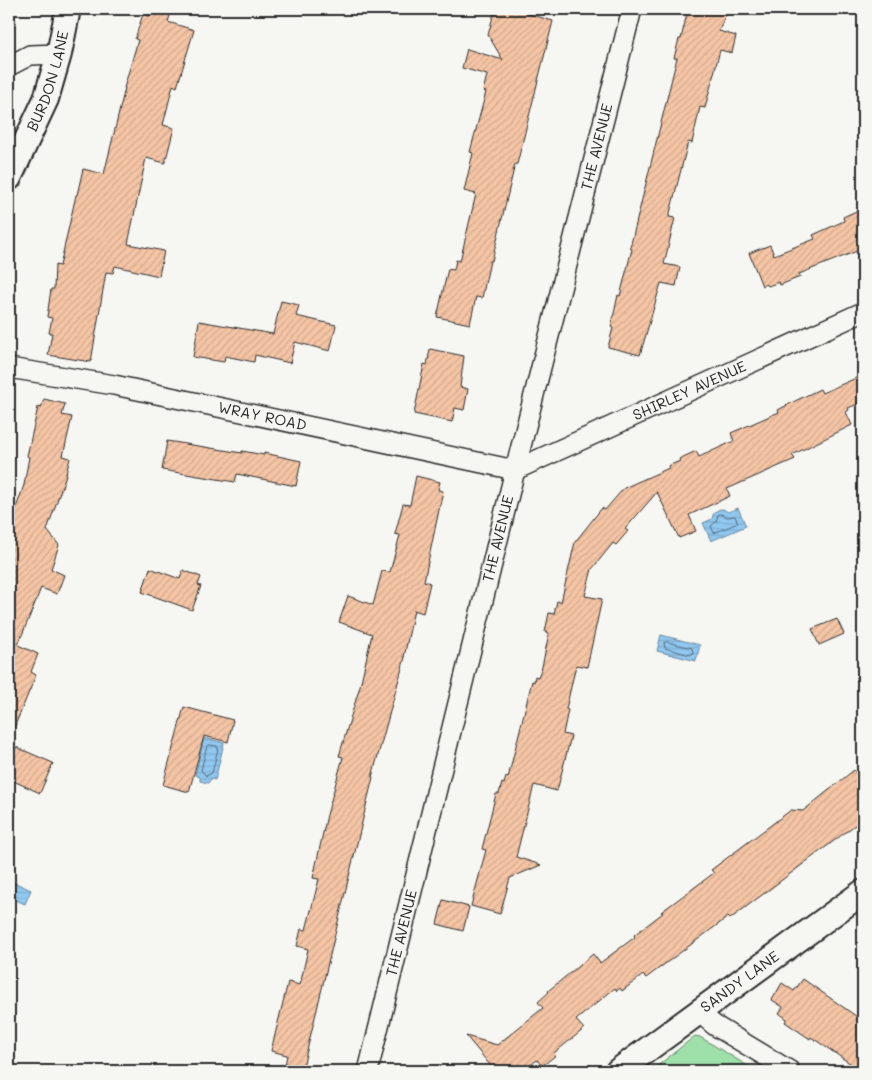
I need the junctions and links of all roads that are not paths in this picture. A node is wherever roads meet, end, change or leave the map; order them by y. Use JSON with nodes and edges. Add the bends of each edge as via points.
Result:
{"nodes":[{"id":1,"x":68,"y":9,"type":"edge"},
{"id":2,"x":632,"y":9,"type":"edge"},
{"id":3,"x":59,"y":54,"type":"junction"},
{"id":4,"x":9,"y":66,"type":"edge"},
{"id":5,"x":9,"y":178,"type":"edge"},
{"id":6,"x":863,"y":312,"type":"edge"},
{"id":7,"x":9,"y":368,"type":"edge"},
{"id":8,"x":515,"y":470,"type":"junction"},
{"id":9,"x":863,"y":892,"type":"edge"},
{"id":10,"x":699,"y":1012,"type":"junction"},
{"id":11,"x":368,"y":1071,"type":"edge"},
{"id":12,"x":618,"y":1071,"type":"edge"},
{"id":13,"x":790,"y":1071,"type":"edge"}],
"edges":[{"from":1,"to":3,"type":"street","name":"BURDON LANE"},
{"from":2,"to":8,"type":"street","name":"THE AVENUE"},
{"from":3,"to":4,"type":"street","via":[[30,55]]},
{"from":3,"to":5,"type":"street","name":"BURDON LANE","via":[[46,99]]},
{"from":6,"to":8,"type":"street","name":"SHIRLEY AVENUE"},
{"from":7,"to":8,"type":"street","name":"WRAY ROAD","via":[[114,385]]},
{"from":8,"to":11,"type":"street","name":"THE AVENUE"},
{"from":9,"to":10,"type":"street","name":"SANDY LANE"},
{"from":10,"to":12,"type":"street","name":"SANDY LANE"},
{"from":10,"to":13,"type":"street","via":[[714,1025]]}]}
